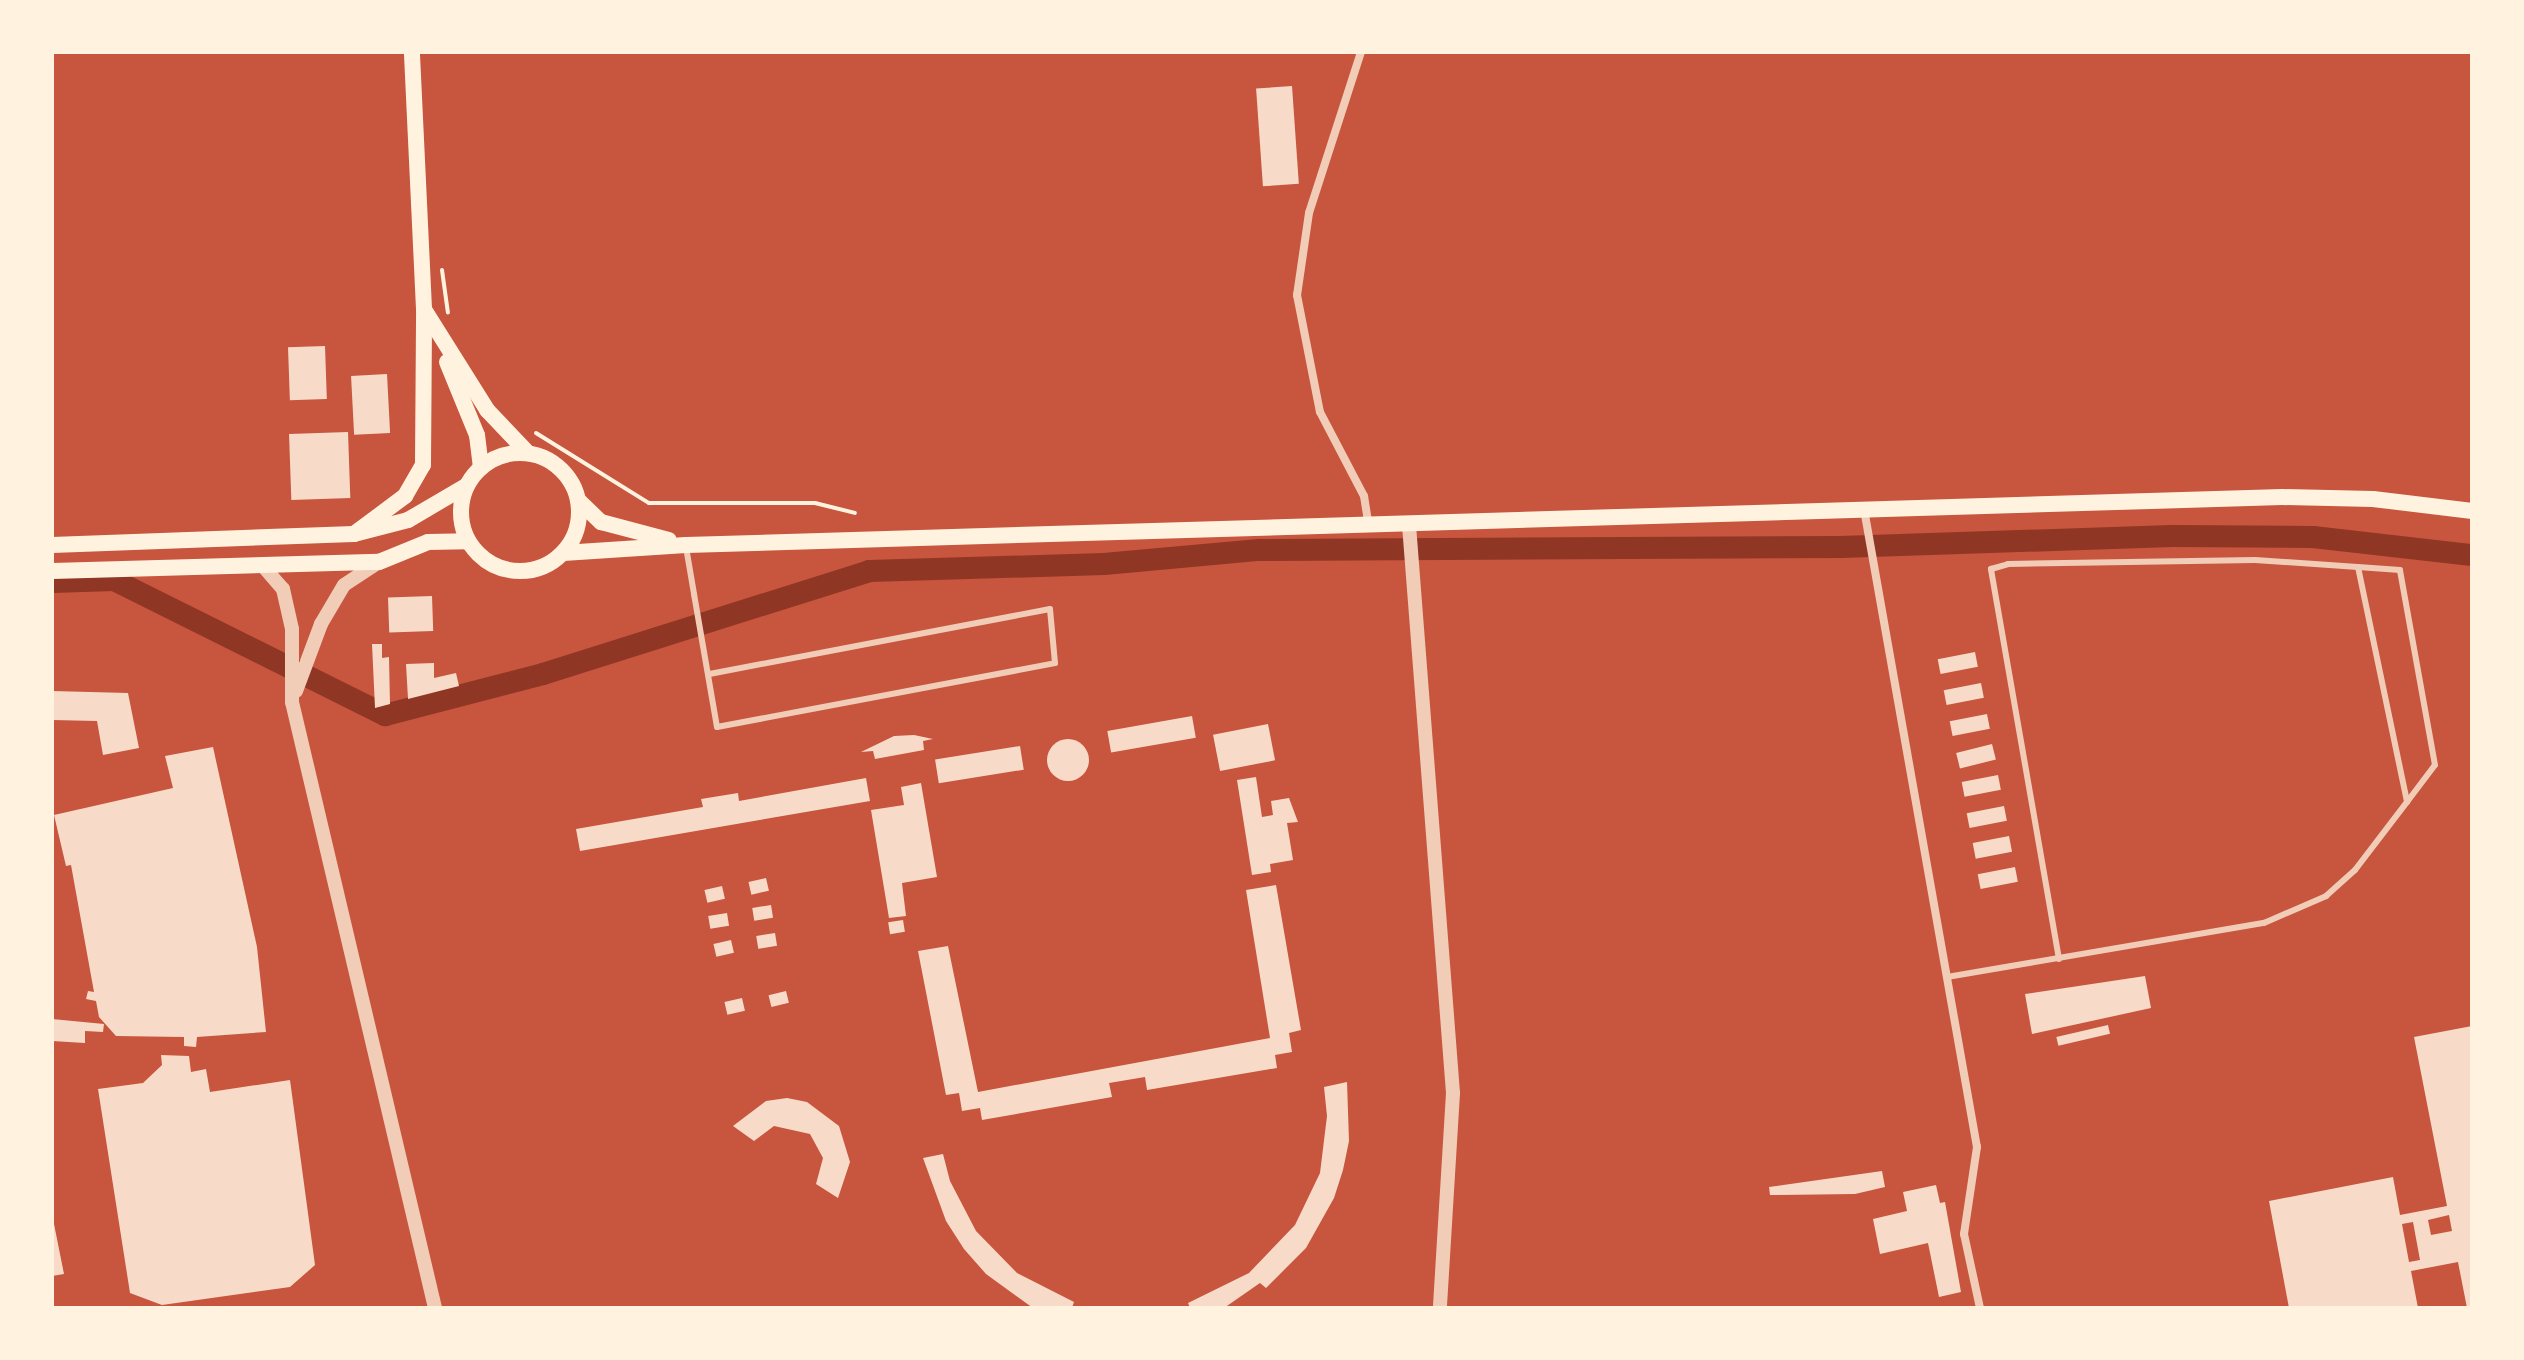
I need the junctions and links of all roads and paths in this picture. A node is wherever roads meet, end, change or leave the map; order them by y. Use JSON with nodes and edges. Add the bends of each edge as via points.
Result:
{"nodes":[{"id":1,"x":412,"y":52,"type":"edge"},
{"id":2,"x":1361,"y":52,"type":"edge"},
{"id":3,"x":442,"y":258,"type":"dead end"},
{"id":4,"x":424,"y":309,"type":"junction"},
{"id":5,"x":452,"y":322,"type":"dead end"},
{"id":6,"x":530,"y":429,"type":"dead end"},
{"id":7,"x":528,"y":453,"type":"junction"},
{"id":8,"x":481,"y":466,"type":"junction"},
{"id":9,"x":466,"y":486,"type":"junction"},
{"id":10,"x":578,"y":500,"type":"junction"},
{"id":11,"x":1864,"y":510,"type":"junction"},
{"id":12,"x":2472,"y":511,"type":"edge"},
{"id":13,"x":855,"y":513,"type":"dead end"},
{"id":14,"x":1409,"y":525,"type":"junction"},
{"id":15,"x":1369,"y":526,"type":"junction"},
{"id":16,"x":354,"y":534,"type":"junction"},
{"id":17,"x":467,"y":541,"type":"junction"},
{"id":18,"x":52,"y":545,"type":"edge"},
{"id":19,"x":686,"y":545,"type":"junction"},
{"id":20,"x":563,"y":553,"type":"junction"},
{"id":21,"x":379,"y":562,"type":"junction"},
{"id":22,"x":262,"y":565,"type":"junction"},
{"id":23,"x":2358,"y":567,"type":"junction"},
{"id":24,"x":52,"y":571,"type":"edge"},
{"id":25,"x":708,"y":674,"type":"junction"},
{"id":26,"x":292,"y":702,"type":"junction"},
{"id":27,"x":2407,"y":802,"type":"junction"},
{"id":28,"x":2059,"y":959,"type":"junction"},
{"id":29,"x":1947,"y":977,"type":"junction"},
{"id":30,"x":434,"y":1308,"type":"edge"},
{"id":31,"x":1440,"y":1308,"type":"edge"},
{"id":32,"x":1980,"y":1308,"type":"edge"}],
"edges":[{"from":1,"to":4,"type":"main road"},
{"from":2,"to":15,"type":"street","via":[[1309,213],[1297,295],[1320,412],[1364,496]]},
{"from":3,"to":5,"type":"path"},
{"from":4,"to":7,"type":"main road","via":[[487,410]]},
{"from":4,"to":8,"type":"main road","via":[[477,435]]},
{"from":4,"to":16,"type":"main road","via":[[423,465],[405,496]]},
{"from":6,"to":13,"type":"path","via":[[649,503],[815,503]]},
{"from":7,"to":8,"type":"main road","via":[[495,457]]},
{"from":7,"to":10,"type":"main road","via":[[561,469]]},
{"from":8,"to":9,"type":"main road"},
{"from":9,"to":16,"type":"main road","via":[[408,520]]},
{"from":9,"to":17,"type":"main road","via":[[460,513]]},
{"from":10,"to":19,"type":"main road","via":[[601,522]]},
{"from":10,"to":20,"type":"main road","via":[[577,528]]},
{"from":11,"to":12,"type":"main road","via":[[2282,497],[2373,499]]},
{"from":11,"to":14,"type":"main road"},
{"from":11,"to":29,"type":"street"},
{"from":14,"to":15,"type":"main road"},
{"from":14,"to":31,"type":"street","via":[[1453,1093]]},
{"from":15,"to":19,"type":"main road"},
{"from":16,"to":18,"type":"main road"},
{"from":17,"to":20,"type":"main road","via":[[494,566],[512,571],[530,571]]},
{"from":17,"to":21,"type":"main road","via":[[428,542]]},
{"from":19,"to":20,"type":"main road"},
{"from":19,"to":25,"type":"lane"},
{"from":21,"to":22,"type":"main road"},
{"from":21,"to":26,"type":"street","via":[[344,585],[321,624]]},
{"from":22,"to":24,"type":"main road"},
{"from":22,"to":26,"type":"street","via":[[283,589],[292,629]]},
{"from":23,"to":27,"type":"lane"},
{"from":23,"to":27,"type":"lane","via":[[2400,570],[2435,765]]},
{"from":23,"to":28,"type":"lane","via":[[2255,560],[2008,564],[1991,569]]},
{"from":25,"to":25,"type":"lane","via":[[717,727],[1055,663],[1050,609]]},
{"from":26,"to":30,"type":"street"},
{"from":27,"to":28,"type":"lane","via":[[2355,870],[2326,896],[2291,913],[2197,937]]},
{"from":28,"to":29,"type":"lane"},
{"from":29,"to":32,"type":"street","via":[[1977,1147],[1964,1234]]}]}
